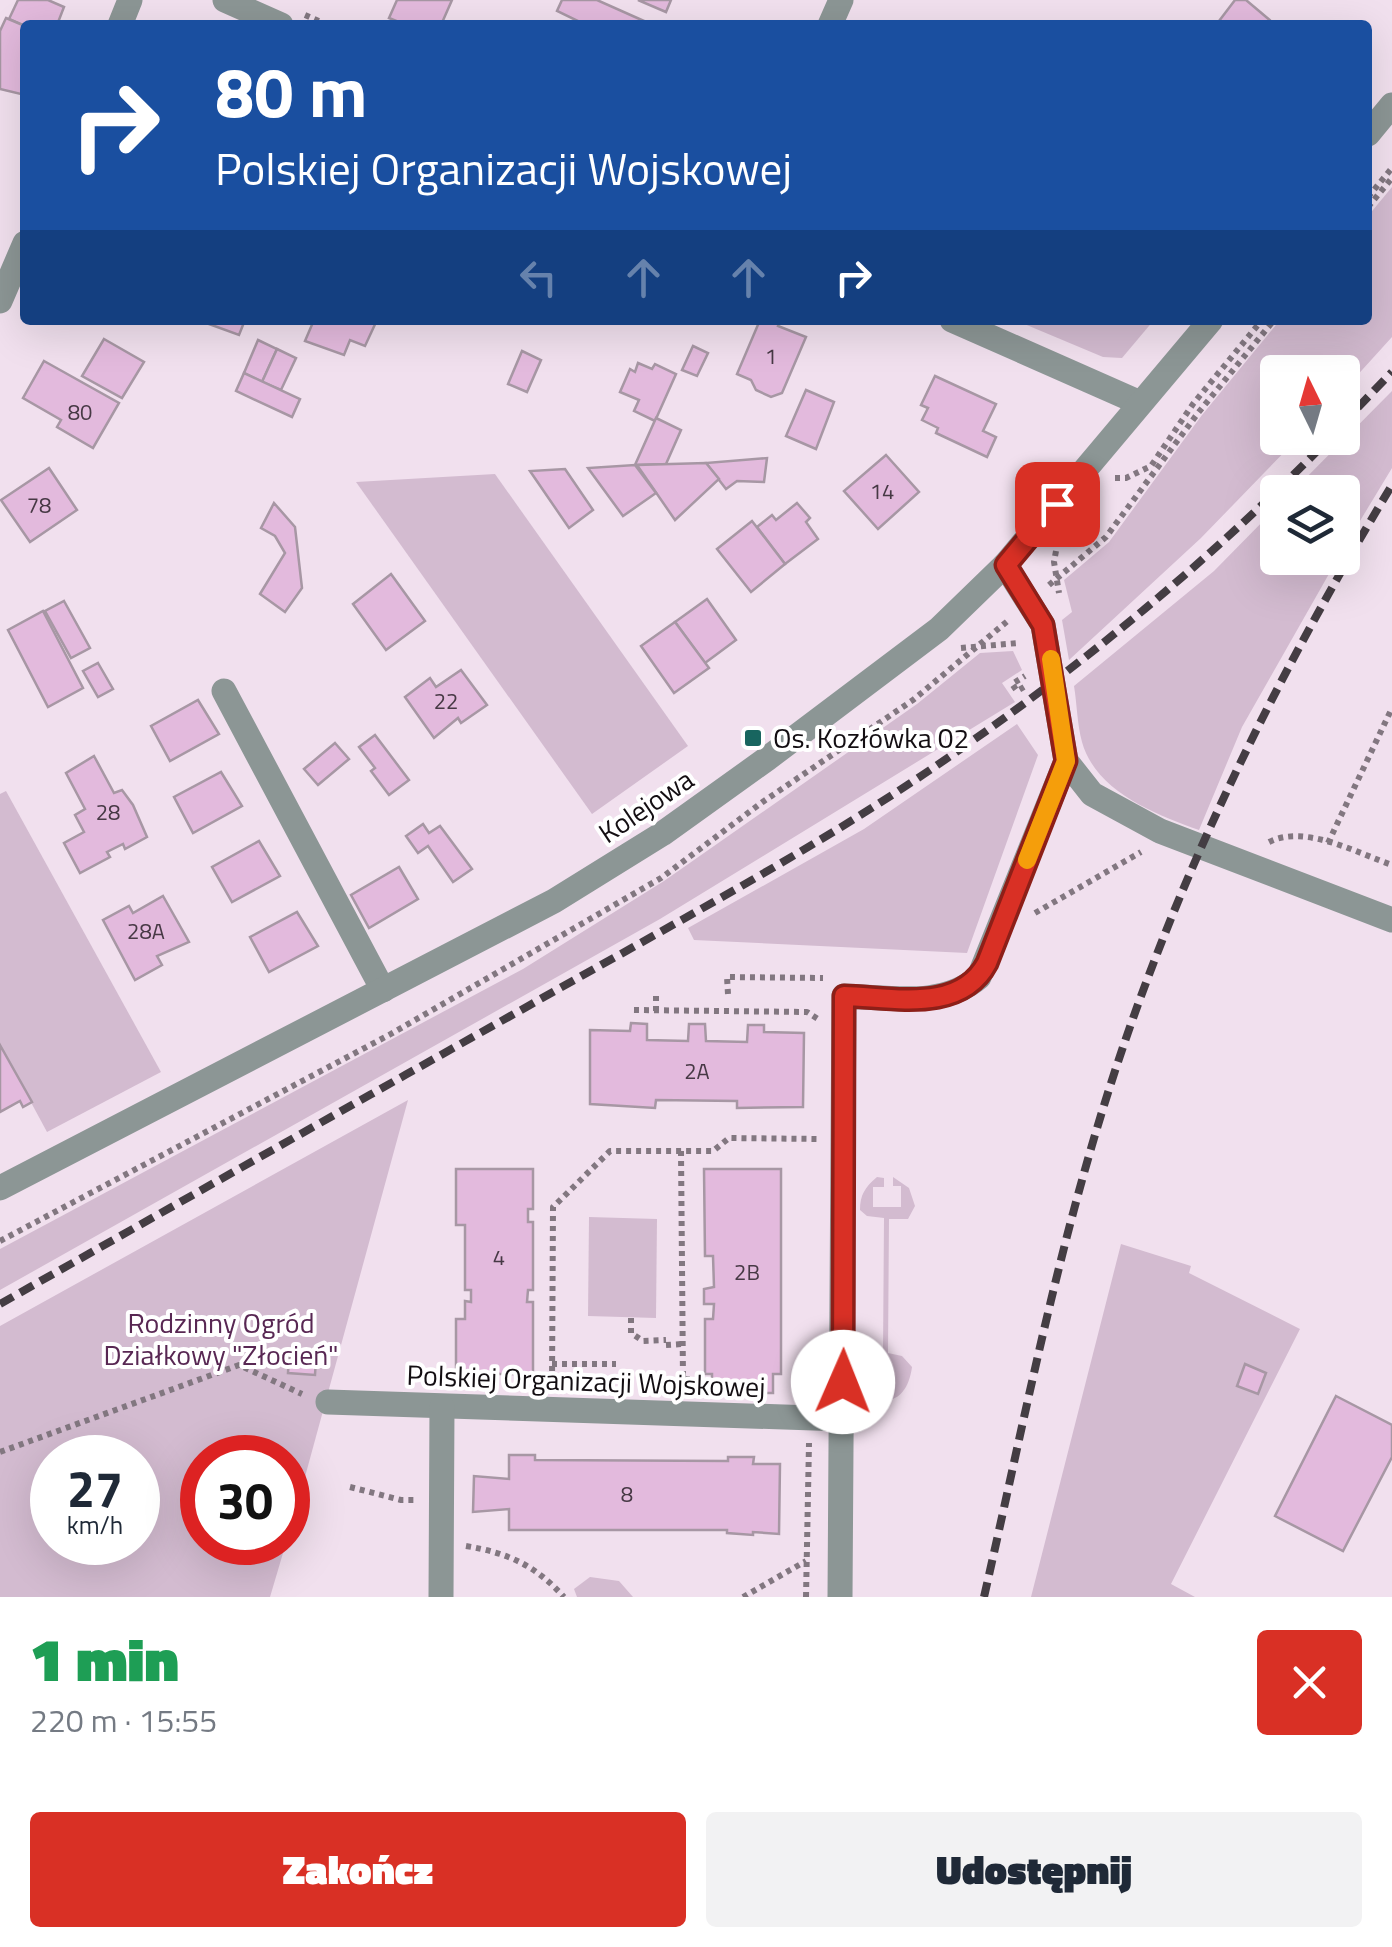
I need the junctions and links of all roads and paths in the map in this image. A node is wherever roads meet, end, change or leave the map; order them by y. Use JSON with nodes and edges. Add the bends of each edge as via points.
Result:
{"nodes":[{"id":1,"x":224,"y":0,"type":"edge"},
{"id":2,"x":270,"y":20,"type":"edge"},
{"id":3,"x":1392,"y":105,"type":"edge"},
{"id":4,"x":1372,"y":129,"type":"edge"},
{"id":5,"x":1392,"y":168,"type":"edge"},
{"id":6,"x":1392,"y":178,"type":"edge"},
{"id":7,"x":1372,"y":191,"type":"edge"},
{"id":8,"x":1372,"y":202,"type":"edge"},
{"id":9,"x":20,"y":255,"type":"edge"},
{"id":10,"x":0,"y":301,"type":"edge"},
{"id":11,"x":963,"y":325,"type":"edge"},
{"id":12,"x":1206,"y":325,"type":"edge"},
{"id":13,"x":1258,"y":325,"type":"edge"},
{"id":14,"x":1140,"y":404,"type":"junction"},
{"id":15,"x":1107,"y":479,"type":"dead end"},
{"id":16,"x":1058,"y":546,"type":"dead end"},
{"id":17,"x":1006,"y":565,"type":"junction"},
{"id":18,"x":1043,"y":625,"type":"junction"},
{"id":19,"x":1022,"y":652,"type":"dead end"},
{"id":20,"x":1028,"y":673,"type":"dead end"},
{"id":21,"x":224,"y":691,"type":"dead end"},
{"id":22,"x":1035,"y":696,"type":"dead end"},
{"id":23,"x":1392,"y":708,"type":"edge"},
{"id":24,"x":1066,"y":761,"type":"junction"},
{"id":25,"x":1180,"y":839,"type":"junction"},
{"id":26,"x":1328,"y":843,"type":"junction"},
{"id":27,"x":1250,"y":865,"type":"junction"},
{"id":28,"x":1392,"y":865,"type":"edge"},
{"id":29,"x":1392,"y":920,"type":"edge"},
{"id":30,"x":999,"y":933,"type":"junction"},
{"id":31,"x":842,"y":978,"type":"dead end"},
{"id":32,"x":383,"y":990,"type":"junction"},
{"id":33,"x":656,"y":992,"type":"dead end"},
{"id":34,"x":728,"y":994,"type":"dead end"},
{"id":35,"x":634,"y":1010,"type":"dead end"},
{"id":36,"x":656,"y":1010,"type":"junction"},
{"id":37,"x":822,"y":1023,"type":"dead end"},
{"id":38,"x":825,"y":1128,"type":"dead end"},
{"id":39,"x":681,"y":1151,"type":"junction"},
{"id":40,"x":0,"y":1188,"type":"edge"},
{"id":41,"x":631,"y":1318,"type":"dead end"},
{"id":42,"x":683,"y":1344,"type":"junction"},
{"id":43,"x":552,"y":1364,"type":"junction"},
{"id":44,"x":616,"y":1364,"type":"dead end"},
{"id":45,"x":552,"y":1390,"type":"dead end"},
{"id":46,"x":698,"y":1393,"type":"dead end"},
{"id":47,"x":328,"y":1402,"type":"joint"},
{"id":48,"x":442,"y":1407,"type":"junction"},
{"id":49,"x":843,"y":1419,"type":"junction"},
{"id":50,"x":804,"y":1433,"type":"dead end"},
{"id":51,"x":0,"y":1452,"type":"edge"},
{"id":52,"x":350,"y":1488,"type":"dead end"},
{"id":53,"x":441,"y":1500,"type":"junction"},
{"id":54,"x":806,"y":1561,"type":"junction"},
{"id":55,"x":461,"y":1562,"type":"dead end"},
{"id":56,"x":440,"y":1597,"type":"edge"},
{"id":57,"x":564,"y":1597,"type":"edge"},
{"id":58,"x":743,"y":1597,"type":"edge"},
{"id":59,"x":806,"y":1597,"type":"edge"},
{"id":60,"x":840,"y":1597,"type":"edge"}],
"edges":[{"from":1,"to":2,"type":"street"},
{"from":3,"to":4,"type":"street"},
{"from":5,"to":7,"type":"path"},
{"from":6,"to":8,"type":"path"},
{"from":9,"to":10,"type":"street"},
{"from":11,"to":14,"type":"street"},
{"from":12,"to":14,"type":"street","name":"Kolejowa"},
{"from":13,"to":15,"type":"path","via":[[1150,466]]},
{"from":14,"to":17,"type":"street","name":"Kolejowa"},
{"from":16,"to":18,"type":"path","via":[[1054,562],[1062,609]]},
{"from":17,"to":18,"type":"street"},
{"from":17,"to":32,"type":"street","name":"Kolejowa","via":[[939,629],[662,834],[554,901]]},
{"from":18,"to":19,"type":"path","via":[[1016,645]]},
{"from":18,"to":24,"type":"street"},
{"from":20,"to":22,"type":"path","via":[[1012,684],[1016,691],[1031,682]]},
{"from":21,"to":32,"type":"street"},
{"from":23,"to":26,"type":"path"},
{"from":24,"to":25,"type":"street","via":[[1092,794]]},
{"from":24,"to":30,"type":"street"},
{"from":25,"to":27,"type":"street"},
{"from":25,"to":30,"type":"path","via":[[1138,853]]},
{"from":26,"to":27,"type":"path","via":[[1273,839]]},
{"from":26,"to":28,"type":"path"},
{"from":27,"to":29,"type":"street"},
{"from":30,"to":49,"type":"street","via":[[980,977],[958,992],[939,998],[844,996]]},
{"from":31,"to":34,"type":"path","via":[[727,978]]},
{"from":32,"to":40,"type":"street","name":"Kolejowa"},
{"from":33,"to":36,"type":"path"},
{"from":35,"to":36,"type":"path"},
{"from":36,"to":37,"type":"path","via":[[807,1012]]},
{"from":38,"to":39,"type":"path","via":[[825,1139],[729,1138],[714,1151]]},
{"from":39,"to":42,"type":"path"},
{"from":39,"to":43,"type":"path","via":[[610,1151],[553,1207]]},
{"from":41,"to":42,"type":"path","via":[[631,1333],[642,1341]]},
{"from":42,"to":46,"type":"path","via":[[683,1379],[696,1378]]},
{"from":43,"to":44,"type":"path"},
{"from":43,"to":45,"type":"path"},
{"from":47,"to":48,"type":"street","name":"Polskiej Organizacji Wojskowej"},
{"from":47,"to":51,"type":"path","via":[[238,1365]]},
{"from":48,"to":49,"type":"street","name":"Polskiej Organizacji Wojskowej"},
{"from":48,"to":53,"type":"street"},
{"from":49,"to":60,"type":"street"},
{"from":50,"to":54,"type":"path"},
{"from":52,"to":53,"type":"path","via":[[401,1500]]},
{"from":53,"to":56,"type":"street"},
{"from":54,"to":58,"type":"path"},
{"from":54,"to":59,"type":"path"},
{"from":55,"to":57,"type":"path","via":[[461,1545],[502,1552],[527,1563]]}]}
